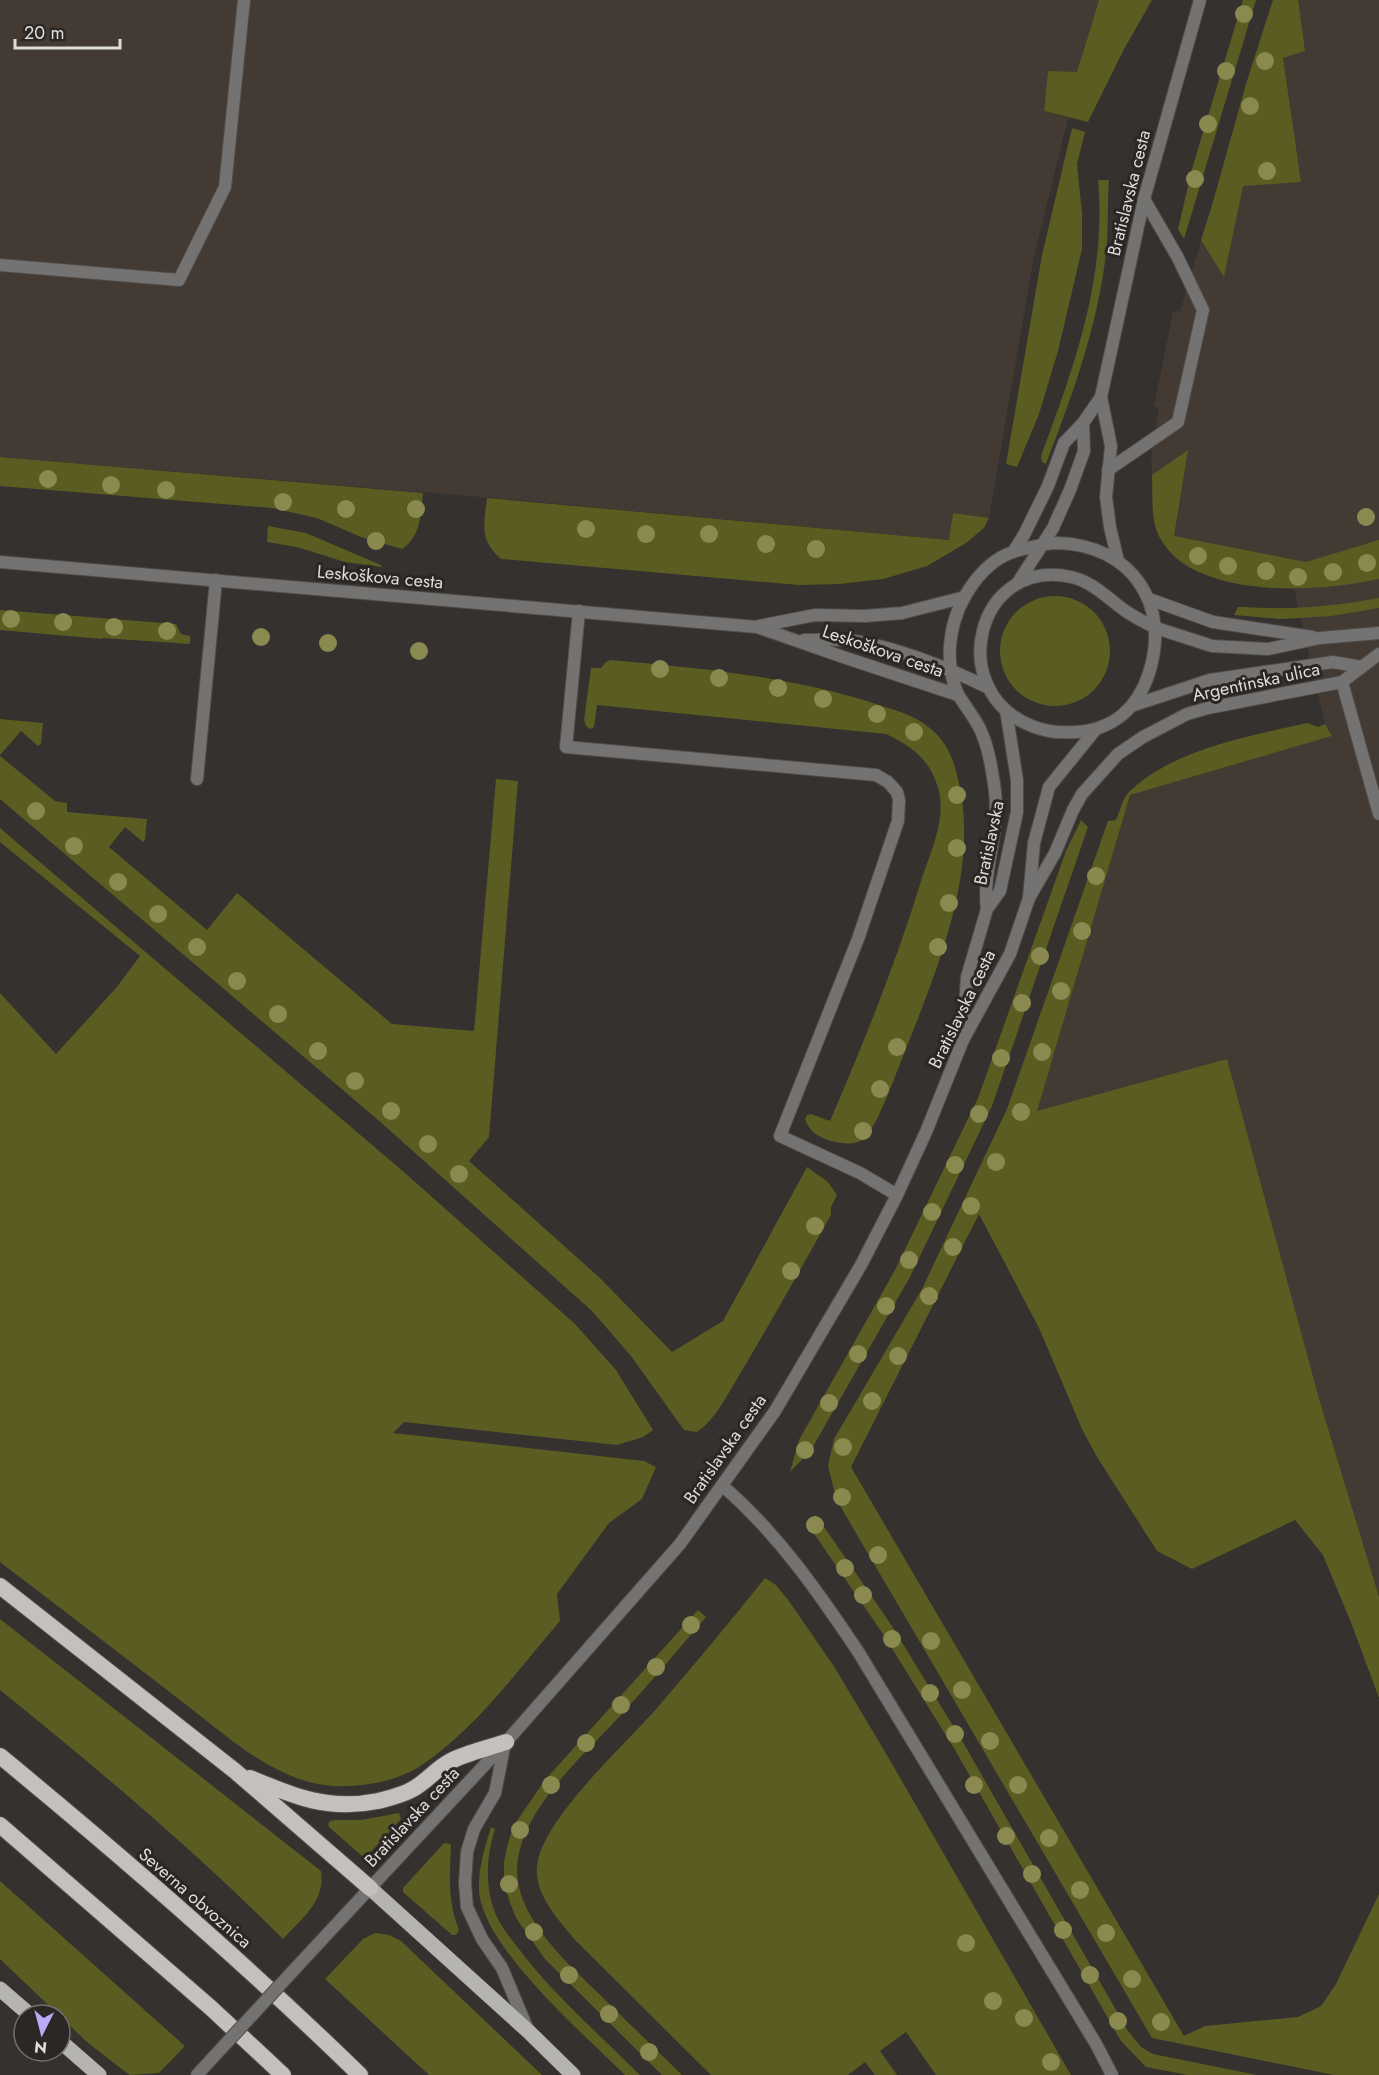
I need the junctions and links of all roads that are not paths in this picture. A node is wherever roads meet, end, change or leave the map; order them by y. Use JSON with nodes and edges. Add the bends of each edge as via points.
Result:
{"nodes":[{"id":1,"x":244,"y":0,"type":"edge"},
{"id":2,"x":1200,"y":0,"type":"edge"},
{"id":3,"x":1144,"y":199,"type":"junction"},
{"id":4,"x":0,"y":265,"type":"edge"},
{"id":5,"x":1101,"y":397,"type":"junction"},
{"id":6,"x":1083,"y":423,"type":"junction"},
{"id":7,"x":1108,"y":470,"type":"junction"},
{"id":8,"x":1043,"y":544,"type":"junction"},
{"id":9,"x":1014,"y":551,"type":"junction"},
{"id":10,"x":1118,"y":561,"type":"junction"},
{"id":11,"x":0,"y":562,"type":"edge"},
{"id":12,"x":216,"y":580,"type":"junction"},
{"id":13,"x":1016,"y":585,"type":"junction"},
{"id":14,"x":964,"y":597,"type":"junction"},
{"id":15,"x":1149,"y":598,"type":"junction"},
{"id":16,"x":579,"y":611,"type":"junction"},
{"id":17,"x":757,"y":627,"type":"junction"},
{"id":18,"x":1156,"y":628,"type":"junction"},
{"id":19,"x":1379,"y":633,"type":"edge"},
{"id":20,"x":1320,"y":638,"type":"junction"},
{"id":21,"x":796,"y":640,"type":"junction"},
{"id":22,"x":1379,"y":654,"type":"edge"},
{"id":23,"x":1362,"y":667,"type":"junction"},
{"id":24,"x":951,"y":669,"type":"junction"},
{"id":25,"x":1342,"y":682,"type":"junction"},
{"id":26,"x":989,"y":688,"type":"junction"},
{"id":27,"x":958,"y":695,"type":"junction"},
{"id":28,"x":1134,"y":705,"type":"junction"},
{"id":29,"x":1006,"y":710,"type":"junction"},
{"id":30,"x":1096,"y":729,"type":"junction"},
{"id":31,"x":197,"y":779,"type":"dead end"},
{"id":32,"x":1379,"y":814,"type":"edge"},
{"id":33,"x":1029,"y":898,"type":"junction"},
{"id":34,"x":987,"y":909,"type":"junction"},
{"id":35,"x":963,"y":1040,"type":"junction"},
{"id":36,"x":897,"y":1195,"type":"junction"},
{"id":37,"x":723,"y":1486,"type":"junction"},
{"id":38,"x":0,"y":1586,"type":"edge"},
{"id":39,"x":506,"y":1742,"type":"junction"},
{"id":40,"x":0,"y":1756,"type":"edge"},
{"id":41,"x":235,"y":1771,"type":"junction"},
{"id":42,"x":0,"y":1825,"type":"edge"},
{"id":43,"x":370,"y":1888,"type":"junction"},
{"id":44,"x":0,"y":1989,"type":"edge"},
{"id":45,"x":16,"y":2003,"type":"edge"},
{"id":46,"x":528,"y":2031,"type":"junction"},
{"id":47,"x":72,"y":2051,"type":"edge"},
{"id":48,"x":99,"y":2075,"type":"edge"},
{"id":49,"x":197,"y":2075,"type":"edge"},
{"id":50,"x":283,"y":2075,"type":"edge"},
{"id":51,"x":360,"y":2075,"type":"edge"},
{"id":52,"x":573,"y":2075,"type":"edge"},
{"id":53,"x":1112,"y":2075,"type":"edge"}],
"edges":[{"from":1,"to":4,"type":"street","via":[[225,186],[179,280]]},
{"from":2,"to":3,"type":"street","name":"Bratislavska cesta"},
{"from":3,"to":5,"type":"street","name":"Bratislavska cesta"},
{"from":3,"to":7,"type":"street","via":[[1203,310],[1178,422]]},
{"from":5,"to":6,"type":"street","name":"Bratislavska cesta"},
{"from":5,"to":7,"type":"street","name":"Bratislavska cesta","via":[[1111,446]]},
{"from":6,"to":8,"type":"street","via":[[1084,451]]},
{"from":6,"to":9,"type":"street","name":"Bratislavska cesta","via":[[1064,443],[1048,486]]},
{"from":7,"to":10,"type":"street","name":"Bratislavska cesta","via":[[1106,497]]},
{"from":8,"to":9,"type":"street"},
{"from":8,"to":10,"type":"street","via":[[1088,548]]},
{"from":8,"to":13,"type":"street"},
{"from":9,"to":14,"type":"street","name":"Bratislavska","via":[[986,569]]},
{"from":10,"to":15,"type":"street","via":[[1138,580]]},
{"from":11,"to":12,"type":"street","name":"Leskoškova cesta"},
{"from":12,"to":16,"type":"street","name":"Leskoškova cesta"},
{"from":12,"to":31,"type":"street"},
{"from":13,"to":18,"type":"street","via":[[1053,576],[1088,582],[1129,614]]},
{"from":13,"to":26,"type":"street","via":[[995,603],[982,629],[980,661]]},
{"from":14,"to":17,"type":"street","name":"Leskoškova cesta","via":[[902,613],[815,615]]},
{"from":14,"to":24,"type":"street","name":"Bratislavska","via":[[952,631]]},
{"from":15,"to":18,"type":"street"},
{"from":15,"to":20,"type":"street","name":"Argentinska ulica","via":[[1214,622]]},
{"from":16,"to":17,"type":"street","name":"Leskoškova cesta"},
{"from":16,"to":36,"type":"street","via":[[566,747],[876,775],[897,792],[899,810],[892,843],[780,1136]]},
{"from":17,"to":21,"type":"street","name":"Leskoškova cesta"},
{"from":18,"to":20,"type":"street","name":"Argentinska ulica","via":[[1212,646],[1268,649]]},
{"from":18,"to":28,"type":"street","via":[[1152,663]]},
{"from":19,"to":20,"type":"street","name":"Argentinska ulica"},
{"from":21,"to":24,"type":"street","name":"Leskoškova cesta","via":[[852,640]]},
{"from":21,"to":27,"type":"street","name":"Leskoškova cesta"},
{"from":22,"to":23,"type":"street","name":"Argentinska ulica"},
{"from":23,"to":25,"type":"street","name":"Argentinska ulica"},
{"from":23,"to":28,"type":"street","name":"Argentinska ulica","via":[[1333,662],[1210,680]]},
{"from":24,"to":26,"type":"street","name":"Leskoškova cesta"},
{"from":24,"to":27,"type":"street","name":"Bratislavska"},
{"from":25,"to":32,"type":"street"},
{"from":25,"to":33,"type":"street","name":"Argentinska ulica","via":[[1187,714],[1118,754],[1073,810]]},
{"from":26,"to":29,"type":"street"},
{"from":27,"to":34,"type":"street","name":"Bratislavska","via":[[983,737],[993,776],[996,820],[984,890]]},
{"from":28,"to":30,"type":"street"},
{"from":29,"to":30,"type":"street","via":[[1022,722],[1048,731]]},
{"from":29,"to":34,"type":"street","name":"Bratislavska","via":[[1017,780],[1017,812],[1000,891]]},
{"from":30,"to":33,"type":"street","name":"Bratislavska cesta","via":[[1049,787],[1034,843]]},
{"from":33,"to":35,"type":"street","name":"Bratislavska cesta","via":[[1010,954]]},
{"from":34,"to":35,"type":"street","name":"Bratislavska","via":[[967,977]]},
{"from":35,"to":36,"type":"street","name":"Bratislavska cesta"},
{"from":36,"to":37,"type":"street","name":"Bratislavska cesta","via":[[816,1343]]},
{"from":37,"to":39,"type":"street","name":"Bratislavska cesta","via":[[680,1544]]},
{"from":37,"to":53,"type":"street","via":[[768,1529],[825,1601]]},
{"from":38,"to":41,"type":"highway"},
{"from":39,"to":41,"type":"highway","via":[[449,1762],[411,1791],[357,1805],[301,1798]]},
{"from":39,"to":43,"type":"street","name":"Bratislavska cesta"},
{"from":39,"to":46,"type":"street","via":[[495,1793],[474,1829],[467,1852],[465,1883],[467,1907],[502,1968]]},
{"from":40,"to":51,"type":"highway","name":"Severna obvoznica","via":[[234,1957]]},
{"from":41,"to":43,"type":"highway"},
{"from":42,"to":50,"type":"highway"},
{"from":43,"to":46,"type":"main road"},
{"from":43,"to":49,"type":"street","name":"Bratislavska cesta","bridge":true},
{"from":44,"to":45,"type":"main road"},
{"from":46,"to":52,"type":"main road"},
{"from":47,"to":48,"type":"main road"}]}
